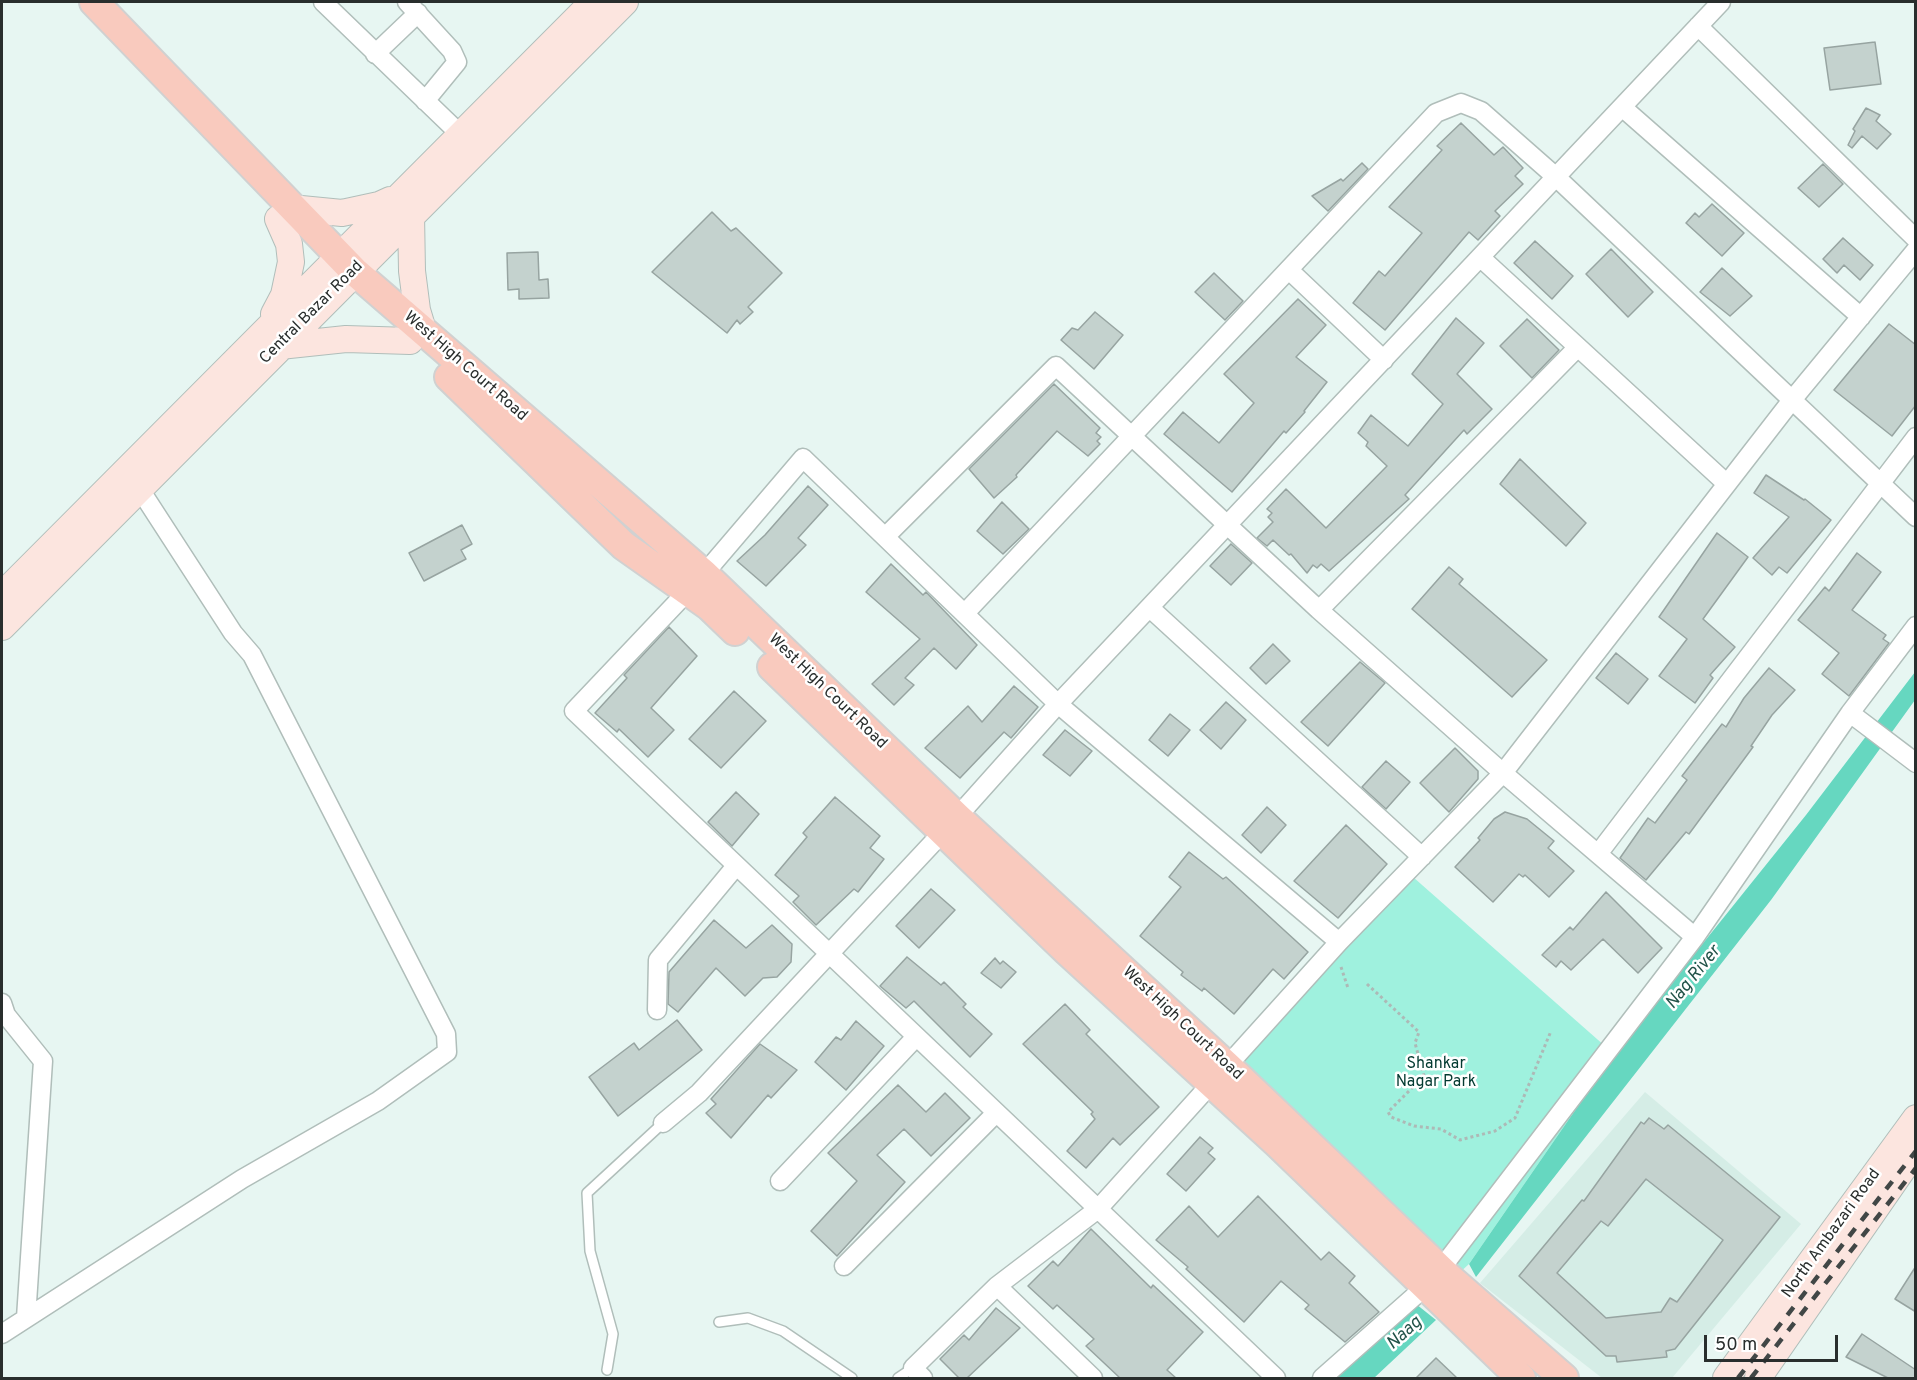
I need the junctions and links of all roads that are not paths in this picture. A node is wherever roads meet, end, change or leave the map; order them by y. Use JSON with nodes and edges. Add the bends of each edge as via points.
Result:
{"nodes":[{"id":1,"x":74,"y":2,"type":"edge"},
{"id":2,"x":94,"y":2,"type":"edge"},
{"id":3,"x":593,"y":2,"type":"edge"},
{"id":4,"x":625,"y":2,"type":"edge"},
{"id":5,"x":1721,"y":2,"type":"edge"},
{"id":6,"x":333,"y":5,"type":"edge"},
{"id":7,"x":412,"y":7,"type":"edge"},
{"id":8,"x":1698,"y":26,"type":"junction"},
{"id":9,"x":375,"y":54,"type":"junction"},
{"id":10,"x":425,"y":101,"type":"junction"},
{"id":11,"x":1622,"y":107,"type":"junction"},
{"id":12,"x":460,"y":134,"type":"junction"},
{"id":13,"x":1556,"y":177,"type":"junction"},
{"id":14,"x":405,"y":205,"type":"junction"},
{"id":15,"x":285,"y":214,"type":"junction"},
{"id":16,"x":1916,"y":239,"type":"edge"},
{"id":17,"x":1916,"y":250,"type":"edge"},
{"id":18,"x":1480,"y":257,"type":"junction"},
{"id":19,"x":341,"y":269,"type":"junction"},
{"id":20,"x":1289,"y":270,"type":"junction"},
{"id":21,"x":1860,"y":317,"type":"junction"},
{"id":22,"x":416,"y":336,"type":"junction"},
{"id":23,"x":272,"y":338,"type":"junction"},
{"id":24,"x":1578,"y":347,"type":"junction"},
{"id":25,"x":1384,"y":360,"type":"junction"},
{"id":26,"x":1792,"y":400,"type":"junction"},
{"id":27,"x":1132,"y":435,"type":"junction"},
{"id":28,"x":1916,"y":437,"type":"edge"},
{"id":29,"x":1727,"y":484,"type":"junction"},
{"id":30,"x":1881,"y":484,"type":"junction"},
{"id":31,"x":139,"y":488,"type":"junction"},
{"id":32,"x":1916,"y":517,"type":"edge"},
{"id":33,"x":1228,"y":524,"type":"junction"},
{"id":34,"x":885,"y":537,"type":"junction"},
{"id":35,"x":695,"y":583,"type":"junction"},
{"id":36,"x":2,"y":595,"type":"edge"},
{"id":37,"x":1149,"y":608,"type":"junction"},
{"id":38,"x":1319,"y":610,"type":"junction"},
{"id":39,"x":966,"y":612,"type":"junction"},
{"id":40,"x":1916,"y":626,"type":"edge"},
{"id":41,"x":2,"y":627,"type":"edge"},
{"id":42,"x":1058,"y":704,"type":"junction"},
{"id":43,"x":1853,"y":716,"type":"junction"},
{"id":44,"x":1909,"y":758,"type":"edge"},
{"id":45,"x":1503,"y":773,"type":"junction"},
{"id":46,"x":950,"y":824,"type":"junction"},
{"id":47,"x":1598,"y":854,"type":"junction"},
{"id":48,"x":1422,"y":857,"type":"junction"},
{"id":49,"x":736,"y":866,"type":"junction"},
{"id":50,"x":1695,"y":937,"type":"junction"},
{"id":51,"x":1338,"y":942,"type":"junction"},
{"id":52,"x":829,"y":954,"type":"junction"},
{"id":53,"x":2,"y":1003,"type":"edge"},
{"id":54,"x":657,"y":1010,"type":"dead end"},
{"id":55,"x":916,"y":1036,"type":"junction"},
{"id":56,"x":1220,"y":1075,"type":"junction"},
{"id":57,"x":996,"y":1113,"type":"junction"},
{"id":58,"x":1916,"y":1118,"type":"edge"},
{"id":59,"x":663,"y":1122,"type":"joint"},
{"id":60,"x":1916,"y":1150,"type":"edge"},
{"id":61,"x":780,"y":1181,"type":"dead end"},
{"id":62,"x":1098,"y":1209,"type":"junction"},
{"id":63,"x":844,"y":1266,"type":"dead end"},
{"id":64,"x":1433,"y":1278,"type":"junction"},
{"id":65,"x":997,"y":1286,"type":"junction"},
{"id":66,"x":26,"y":1318,"type":"junction"},
{"id":67,"x":719,"y":1322,"type":"dead end"},
{"id":68,"x":2,"y":1334,"type":"edge"},
{"id":69,"x":607,"y":1370,"type":"dead end"},
{"id":70,"x":911,"y":1375,"type":"edge"},
{"id":71,"x":852,"y":1378,"type":"edge"},
{"id":72,"x":1093,"y":1378,"type":"edge"},
{"id":73,"x":1276,"y":1378,"type":"edge"},
{"id":74,"x":1322,"y":1378,"type":"edge"},
{"id":75,"x":1521,"y":1378,"type":"edge"},
{"id":76,"x":1564,"y":1378,"type":"edge"},
{"id":77,"x":1726,"y":1378,"type":"edge"},
{"id":78,"x":1758,"y":1378,"type":"edge"}],
"edges":[{"from":1,"to":15,"type":"main road","name":"West High Court Road","via":[[141,80]]},
{"from":2,"to":15,"type":"main road","name":"West High Court Road"},
{"from":3,"to":12,"type":"main road","name":"Central Bazar Road"},
{"from":4,"to":14,"type":"main road","name":"Central Bazar Road"},
{"from":5,"to":8,"type":"street"},
{"from":6,"to":9,"type":"street"},
{"from":7,"to":9,"type":"street"},
{"from":7,"to":10,"type":"street","via":[[458,62]]},
{"from":8,"to":11,"type":"street"},
{"from":8,"to":16,"type":"street"},
{"from":9,"to":10,"type":"street"},
{"from":10,"to":12,"type":"street"},
{"from":11,"to":13,"type":"street"},
{"from":11,"to":21,"type":"street"},
{"from":12,"to":14,"type":"main road","name":"Central Bazar Road"},
{"from":13,"to":18,"type":"street"},
{"from":13,"to":20,"type":"street","via":[[1481,111],[1461,103],[1436,113]]},
{"from":13,"to":26,"type":"street"},
{"from":14,"to":15,"type":"main road","via":[[379,205],[354,212]]},
{"from":14,"to":19,"type":"main road","name":"Central Bazar Road"},
{"from":14,"to":22,"type":"main road","via":[[417,310]]},
{"from":15,"to":19,"type":"main road","name":"West High Court Road"},
{"from":15,"to":23,"type":"main road","via":[[291,261]]},
{"from":17,"to":21,"type":"street"},
{"from":18,"to":24,"type":"street"},
{"from":18,"to":25,"type":"street"},
{"from":19,"to":22,"type":"main road","name":"West High Court Road"},
{"from":19,"to":23,"type":"main road","name":"Central Bazar Road"},
{"from":20,"to":25,"type":"street"},
{"from":20,"to":27,"type":"street"},
{"from":21,"to":26,"type":"street"},
{"from":22,"to":23,"type":"main road"},
{"from":22,"to":35,"type":"main road","name":"West High Court Road"},
{"from":23,"to":31,"type":"main road","name":"Central Bazar Road"},
{"from":23,"to":36,"type":"main road","name":"Central Bazar Road"},
{"from":24,"to":29,"type":"street"},
{"from":24,"to":38,"type":"street"},
{"from":25,"to":33,"type":"street"},
{"from":26,"to":29,"type":"street"},
{"from":26,"to":30,"type":"street"},
{"from":27,"to":33,"type":"street"},
{"from":27,"to":34,"type":"street","via":[[1056,366]]},
{"from":27,"to":39,"type":"street"},
{"from":28,"to":30,"type":"street"},
{"from":29,"to":45,"type":"street"},
{"from":30,"to":32,"type":"street"},
{"from":30,"to":47,"type":"street"},
{"from":31,"to":41,"type":"main road","name":"Central Bazar Road"},
{"from":31,"to":66,"type":"street","via":[[233,633],[252,655],[446,1034],[447,1052],[378,1101],[242,1179]]},
{"from":33,"to":37,"type":"street"},
{"from":33,"to":38,"type":"street"},
{"from":34,"to":35,"type":"street","via":[[803,458]]},
{"from":34,"to":39,"type":"street"},
{"from":35,"to":46,"type":"main road","name":"West High Court Road"},
{"from":35,"to":49,"type":"street","via":[[574,711]]},
{"from":37,"to":42,"type":"street"},
{"from":37,"to":48,"type":"street"},
{"from":38,"to":45,"type":"street"},
{"from":39,"to":42,"type":"street"},
{"from":40,"to":43,"type":"street"},
{"from":42,"to":46,"type":"street"},
{"from":42,"to":51,"type":"street"},
{"from":43,"to":44,"type":"street"},
{"from":43,"to":50,"type":"street"},
{"from":45,"to":47,"type":"street"},
{"from":45,"to":48,"type":"street"},
{"from":46,"to":52,"type":"street"},
{"from":46,"to":56,"type":"main road","name":"West High Court Road"},
{"from":47,"to":50,"type":"street"},
{"from":48,"to":51,"type":"street"},
{"from":49,"to":52,"type":"street"},
{"from":49,"to":54,"type":"street","via":[[658,960]]},
{"from":50,"to":64,"type":"street"},
{"from":51,"to":56,"type":"street"},
{"from":52,"to":55,"type":"street"},
{"from":52,"to":59,"type":"street","via":[[699,1093]]},
{"from":53,"to":66,"type":"street","via":[[6,1015],[43,1060]]},
{"from":55,"to":57,"type":"street"},
{"from":55,"to":61,"type":"street"},
{"from":56,"to":62,"type":"street"},
{"from":56,"to":64,"type":"main road","name":"West High Court Road"},
{"from":57,"to":62,"type":"street"},
{"from":57,"to":63,"type":"street"},
{"from":58,"to":77,"type":"main road","name":"North Ambazari Road"},
{"from":59,"to":69,"type":"lane","via":[[587,1193],[590,1251],[613,1334]]},
{"from":60,"to":78,"type":"main road","name":"North Ambazari Road"},
{"from":62,"to":65,"type":"street"},
{"from":62,"to":73,"type":"street"},
{"from":64,"to":74,"type":"street"},
{"from":64,"to":75,"type":"main road","name":"West High Court Road"},
{"from":64,"to":76,"type":"main road","name":"West High Court Road"},
{"from":65,"to":70,"type":"street"},
{"from":65,"to":72,"type":"street"},
{"from":66,"to":68,"type":"street"},
{"from":67,"to":71,"type":"lane","via":[[748,1318],[783,1331]]}]}
